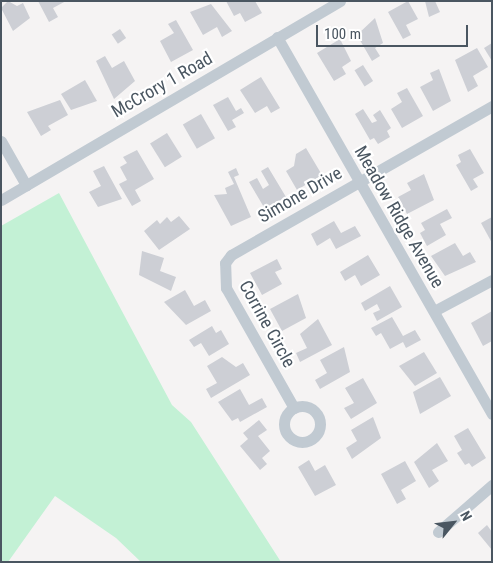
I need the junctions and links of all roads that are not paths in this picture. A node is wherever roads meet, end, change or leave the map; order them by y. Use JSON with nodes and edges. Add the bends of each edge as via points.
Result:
{"nodes":[{"id":1,"x":340,"y":1,"type":"edge"},
{"id":2,"x":277,"y":37,"type":"junction"},
{"id":3,"x":492,"y":106,"type":"edge"},
{"id":4,"x":1,"y":141,"type":"edge"},
{"id":5,"x":357,"y":182,"type":"junction"},
{"id":6,"x":26,"y":185,"type":"junction"},
{"id":7,"x":1,"y":200,"type":"edge"},
{"id":8,"x":231,"y":255,"type":"joint"},
{"id":9,"x":492,"y":280,"type":"edge"},
{"id":10,"x":434,"y":311,"type":"junction"},
{"id":11,"x":294,"y":408,"type":"dead end"},
{"id":12,"x":492,"y":414,"type":"edge"},
{"id":13,"x":492,"y":485,"type":"edge"},
{"id":14,"x":438,"y":532,"type":"dead end"}],
"edges":[{"from":1,"to":2,"type":"street","name":"McCrory 1 Road"},
{"from":2,"to":5,"type":"street","name":"Meadow Ridge Avenue"},
{"from":2,"to":6,"type":"street","name":"McCrory 1 Road"},
{"from":3,"to":5,"type":"street","name":"Simone Drive"},
{"from":4,"to":6,"type":"street"},
{"from":5,"to":8,"type":"street","name":"Simone Drive"},
{"from":5,"to":10,"type":"street","name":"Meadow Ridge Avenue"},
{"from":6,"to":7,"type":"street","name":"McCrory 1 Road"},
{"from":8,"to":11,"type":"street","name":"Corrine Circle","via":[[222,274],[226,288]]},
{"from":9,"to":10,"type":"street"},
{"from":10,"to":12,"type":"street","name":"Meadow Ridge Avenue"},
{"from":13,"to":14,"type":"street"}]}
